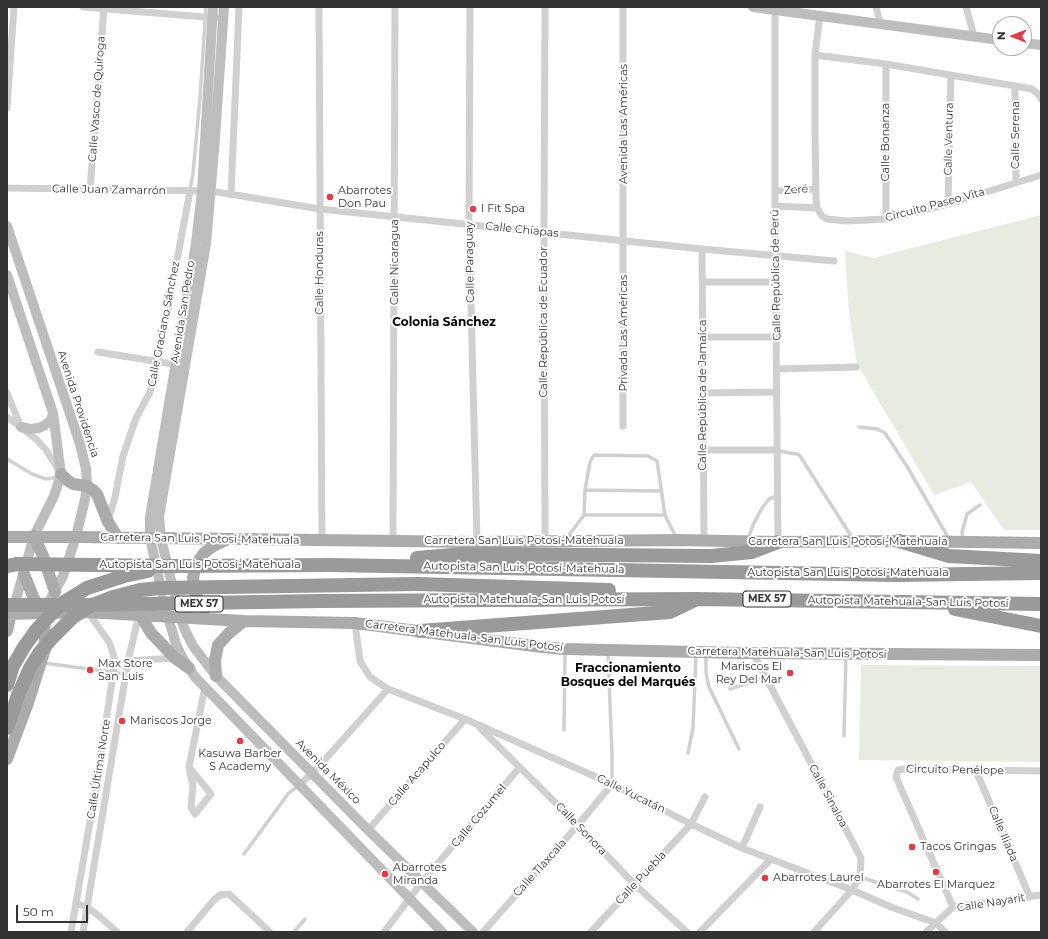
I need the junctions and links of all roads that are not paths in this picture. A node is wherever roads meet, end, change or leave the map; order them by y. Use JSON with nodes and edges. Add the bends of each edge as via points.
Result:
{"nodes":[{"id":1,"x":14,"y":7,"type":"edge"},
{"id":2,"x":83,"y":7,"type":"edge"},
{"id":3,"x":206,"y":7,"type":"edge"},
{"id":4,"x":213,"y":7,"type":"edge"},
{"id":5,"x":224,"y":7,"type":"edge"},
{"id":6,"x":240,"y":7,"type":"edge"},
{"id":7,"x":319,"y":7,"type":"edge"},
{"id":8,"x":395,"y":7,"type":"edge"},
{"id":9,"x":470,"y":7,"type":"edge"},
{"id":10,"x":545,"y":7,"type":"edge"},
{"id":11,"x":623,"y":7,"type":"edge"},
{"id":12,"x":753,"y":7,"type":"edge"},
{"id":13,"x":876,"y":7,"type":"edge"},
{"id":14,"x":966,"y":7,"type":"edge"},
{"id":15,"x":104,"y":8,"type":"edge"},
{"id":16,"x":775,"y":9,"type":"edge"},
{"id":17,"x":820,"y":15,"type":"junction"},
{"id":18,"x":209,"y":18,"type":"junction"},
{"id":19,"x":223,"y":19,"type":"junction"},
{"id":20,"x":880,"y":23,"type":"junction"},
{"id":21,"x":974,"y":36,"type":"junction"},
{"id":22,"x":992,"y":39,"type":"edge"},
{"id":23,"x":815,"y":55,"type":"junction"},
{"id":24,"x":886,"y":64,"type":"junction"},
{"id":25,"x":951,"y":75,"type":"junction"},
{"id":26,"x":1016,"y":86,"type":"junction"},
{"id":27,"x":204,"y":98,"type":"junction"},
{"id":28,"x":1041,"y":99,"type":"edge"},
{"id":29,"x":7,"y":108,"type":"edge"},
{"id":30,"x":1041,"y":175,"type":"edge"},
{"id":31,"x":1016,"y":183,"type":"junction"},
{"id":32,"x":7,"y":188,"type":"edge"},
{"id":33,"x":816,"y":189,"type":"junction"},
{"id":34,"x":90,"y":190,"type":"junction"},
{"id":35,"x":190,"y":191,"type":"junction"},
{"id":36,"x":207,"y":191,"type":"junction"},
{"id":37,"x":775,"y":192,"type":"junction"},
{"id":38,"x":231,"y":194,"type":"junction"},
{"id":39,"x":948,"y":204,"type":"junction"},
{"id":40,"x":775,"y":206,"type":"junction"},
{"id":41,"x":817,"y":208,"type":"junction"},
{"id":42,"x":320,"y":209,"type":"junction"},
{"id":43,"x":395,"y":216,"type":"junction"},
{"id":44,"x":886,"y":219,"type":"junction"},
{"id":45,"x":469,"y":224,"type":"junction"},
{"id":46,"x":7,"y":226,"type":"edge"},
{"id":47,"x":544,"y":232,"type":"junction"},
{"id":48,"x":624,"y":241,"type":"junction"},
{"id":49,"x":702,"y":249,"type":"junction"},
{"id":50,"x":776,"y":256,"type":"junction"},
{"id":51,"x":834,"y":261,"type":"dead end"},
{"id":52,"x":7,"y":275,"type":"edge"},
{"id":53,"x":702,"y":282,"type":"junction"},
{"id":54,"x":776,"y":282,"type":"junction"},
{"id":55,"x":776,"y":336,"type":"junction"},
{"id":56,"x":702,"y":338,"type":"junction"},
{"id":57,"x":98,"y":352,"type":"dead end"},
{"id":58,"x":158,"y":361,"type":"junction"},
{"id":59,"x":176,"y":364,"type":"junction"},
{"id":60,"x":186,"y":366,"type":"junction"},
{"id":61,"x":856,"y":367,"type":"dead end"},
{"id":62,"x":777,"y":369,"type":"junction"},
{"id":63,"x":55,"y":372,"type":"junction"},
{"id":64,"x":41,"y":377,"type":"junction"},
{"id":65,"x":777,"y":392,"type":"junction"},
{"id":66,"x":7,"y":393,"type":"edge"},
{"id":67,"x":703,"y":393,"type":"junction"},
{"id":68,"x":53,"y":413,"type":"junction"},
{"id":69,"x":7,"y":417,"type":"edge"},
{"id":70,"x":623,"y":426,"type":"dead end"},
{"id":71,"x":21,"y":427,"type":"junction"},
{"id":72,"x":859,"y":427,"type":"dead end"},
{"id":73,"x":703,"y":450,"type":"junction"},
{"id":74,"x":777,"y":450,"type":"junction"},
{"id":75,"x":7,"y":459,"type":"edge"},
{"id":76,"x":61,"y":474,"type":"junction"},
{"id":77,"x":87,"y":486,"type":"junction"},
{"id":78,"x":586,"y":490,"type":"junction"},
{"id":79,"x":661,"y":491,"type":"junction"},
{"id":80,"x":778,"y":495,"type":"junction"},
{"id":81,"x":980,"y":504,"type":"dead end"},
{"id":82,"x":584,"y":515,"type":"junction"},
{"id":83,"x":665,"y":515,"type":"junction"},
{"id":84,"x":108,"y":522,"type":"junction"},
{"id":85,"x":34,"y":536,"type":"junction"},
{"id":86,"x":7,"y":537,"type":"edge"},
{"id":87,"x":76,"y":537,"type":"junction"},
{"id":88,"x":118,"y":538,"type":"junction"},
{"id":89,"x":155,"y":538,"type":"junction"},
{"id":90,"x":228,"y":539,"type":"junction"},
{"id":91,"x":322,"y":540,"type":"junction"},
{"id":92,"x":677,"y":540,"type":"junction"},
{"id":93,"x":393,"y":541,"type":"junction"},
{"id":94,"x":565,"y":541,"type":"junction"},
{"id":95,"x":704,"y":541,"type":"junction"},
{"id":96,"x":899,"y":541,"type":"junction"},
{"id":97,"x":476,"y":542,"type":"junction"},
{"id":98,"x":545,"y":542,"type":"junction"},
{"id":99,"x":747,"y":542,"type":"junction"},
{"id":100,"x":778,"y":542,"type":"junction"},
{"id":101,"x":855,"y":542,"type":"junction"},
{"id":102,"x":957,"y":542,"type":"junction"},
{"id":103,"x":1041,"y":543,"type":"edge"},
{"id":104,"x":1041,"y":561,"type":"edge"},
{"id":105,"x":330,"y":565,"type":"junction"},
{"id":106,"x":174,"y":566,"type":"junction"},
{"id":107,"x":14,"y":567,"type":"edge"},
{"id":108,"x":1041,"y":573,"type":"edge"},
{"id":109,"x":55,"y":592,"type":"junction"},
{"id":110,"x":493,"y":593,"type":"junction"},
{"id":111,"x":690,"y":599,"type":"junction"},
{"id":112,"x":918,"y":602,"type":"junction"},
{"id":113,"x":1041,"y":604,"type":"edge"},
{"id":114,"x":83,"y":610,"type":"junction"},
{"id":115,"x":8,"y":611,"type":"edge"},
{"id":116,"x":44,"y":612,"type":"junction"},
{"id":117,"x":140,"y":616,"type":"junction"},
{"id":118,"x":167,"y":617,"type":"junction"},
{"id":119,"x":180,"y":617,"type":"junction"},
{"id":120,"x":221,"y":620,"type":"junction"},
{"id":121,"x":244,"y":621,"type":"junction"},
{"id":122,"x":355,"y":623,"type":"junction"},
{"id":123,"x":1041,"y":626,"type":"edge"},
{"id":124,"x":7,"y":631,"type":"edge"},
{"id":125,"x":420,"y":631,"type":"junction"},
{"id":126,"x":45,"y":649,"type":"junction"},
{"id":127,"x":565,"y":649,"type":"junction"},
{"id":128,"x":608,"y":650,"type":"junction"},
{"id":129,"x":701,"y":652,"type":"junction"},
{"id":130,"x":753,"y":653,"type":"junction"},
{"id":131,"x":846,"y":654,"type":"junction"},
{"id":132,"x":1041,"y":655,"type":"edge"},
{"id":133,"x":175,"y":658,"type":"junction"},
{"id":134,"x":128,"y":661,"type":"junction"},
{"id":135,"x":41,"y":663,"type":"junction"},
{"id":136,"x":189,"y":668,"type":"junction"},
{"id":137,"x":7,"y":669,"type":"edge"},
{"id":138,"x":114,"y":672,"type":"junction"},
{"id":139,"x":126,"y":674,"type":"junction"},
{"id":140,"x":216,"y":676,"type":"junction"},
{"id":141,"x":765,"y":677,"type":"junction"},
{"id":142,"x":7,"y":684,"type":"edge"},
{"id":143,"x":205,"y":687,"type":"junction"},
{"id":144,"x":388,"y":689,"type":"junction"},
{"id":145,"x":730,"y":689,"type":"dead end"},
{"id":146,"x":28,"y":703,"type":"junction"},
{"id":147,"x":465,"y":719,"type":"junction"},
{"id":148,"x":477,"y":725,"type":"junction"},
{"id":149,"x":7,"y":728,"type":"edge"},
{"id":150,"x":564,"y":730,"type":"dead end"},
{"id":151,"x":844,"y":736,"type":"dead end"},
{"id":152,"x":739,"y":749,"type":"dead end"},
{"id":153,"x":8,"y":753,"type":"edge"},
{"id":154,"x":688,"y":753,"type":"dead end"},
{"id":155,"x":188,"y":767,"type":"junction"},
{"id":156,"x":520,"y":768,"type":"junction"},
{"id":157,"x":976,"y":771,"type":"junction"},
{"id":158,"x":1041,"y":771,"type":"edge"},
{"id":159,"x":312,"y":774,"type":"junction"},
{"id":160,"x":300,"y":784,"type":"junction"},
{"id":161,"x":612,"y":784,"type":"junction"},
{"id":162,"x":705,"y":797,"type":"dead end"},
{"id":163,"x":760,"y":808,"type":"dead end"},
{"id":164,"x":691,"y":824,"type":"junction"},
{"id":165,"x":578,"y":825,"type":"junction"},
{"id":166,"x":368,"y":830,"type":"junction"},
{"id":167,"x":742,"y":848,"type":"junction"},
{"id":168,"x":244,"y":854,"type":"dead end"},
{"id":169,"x":771,"y":859,"type":"junction"},
{"id":170,"x":860,"y":877,"type":"junction"},
{"id":171,"x":422,"y":882,"type":"junction"},
{"id":172,"x":634,"y":884,"type":"junction"},
{"id":173,"x":852,"y":890,"type":"junction"},
{"id":174,"x":1041,"y":895,"type":"edge"},
{"id":175,"x":1030,"y":897,"type":"junction"},
{"id":176,"x":410,"y":899,"type":"junction"},
{"id":177,"x":918,"y":899,"type":"dead end"},
{"id":178,"x":76,"y":903,"type":"junction"},
{"id":179,"x":87,"y":907,"type":"junction"},
{"id":180,"x":953,"y":907,"type":"junction"},
{"id":181,"x":305,"y":919,"type":"dead end"},
{"id":182,"x":936,"y":923,"type":"junction"},
{"id":183,"x":71,"y":932,"type":"edge"},
{"id":184,"x":83,"y":932,"type":"edge"},
{"id":185,"x":117,"y":932,"type":"edge"},
{"id":186,"x":187,"y":932,"type":"edge"},
{"id":187,"x":270,"y":932,"type":"edge"},
{"id":188,"x":294,"y":932,"type":"edge"},
{"id":189,"x":384,"y":932,"type":"edge"},
{"id":190,"x":442,"y":932,"type":"edge"},
{"id":191,"x":474,"y":932,"type":"edge"},
{"id":192,"x":483,"y":932,"type":"edge"},
{"id":193,"x":591,"y":932,"type":"edge"},
{"id":194,"x":687,"y":932,"type":"edge"},
{"id":195,"x":700,"y":932,"type":"edge"},
{"id":196,"x":814,"y":932,"type":"edge"},
{"id":197,"x":926,"y":932,"type":"edge"},
{"id":198,"x":945,"y":932,"type":"edge"}],
"edges":[{"from":1,"to":29,"type":"street"},
{"from":2,"to":15,"type":"street"},
{"from":3,"to":18,"type":"lane"},
{"from":4,"to":18,"type":"street","name":"Avenida San Pedro"},
{"from":5,"to":19,"type":"street","name":"Avenida San Pedro"},
{"from":6,"to":38,"type":"street"},
{"from":7,"to":42,"type":"street","name":"Calle Honduras"},
{"from":8,"to":43,"type":"street","name":"Calle Nicaragua"},
{"from":9,"to":45,"type":"street","name":"Calle Paraguay"},
{"from":10,"to":47,"type":"street","name":"Calle República de Ecuador"},
{"from":11,"to":48,"type":"street","name":"Avenida Las Américas"},
{"from":12,"to":16,"type":"street"},
{"from":13,"to":20,"type":"street"},
{"from":14,"to":21,"type":"street"},
{"from":15,"to":18,"type":"street"},
{"from":15,"to":34,"type":"street","name":"Calle Vasco de Quiroga"},
{"from":16,"to":17,"type":"street"},
{"from":16,"to":37,"type":"street","name":"Calle República de Perú"},
{"from":17,"to":20,"type":"street"},
{"from":17,"to":23,"type":"street"},
{"from":18,"to":19,"type":"street"},
{"from":18,"to":27,"type":"street","name":"Avenida San Pedro"},
{"from":19,"to":36,"type":"street","name":"Avenida San Pedro"},
{"from":20,"to":21,"type":"street"},
{"from":21,"to":22,"type":"street"},
{"from":23,"to":24,"type":"street"},
{"from":23,"to":33,"type":"street"},
{"from":24,"to":25,"type":"street"},
{"from":24,"to":44,"type":"street","name":"Calle Bonanza"},
{"from":25,"to":26,"type":"street"},
{"from":25,"to":39,"type":"street","name":"Calle Ventura"},
{"from":26,"to":28,"type":"street","via":[[1032,89]]},
{"from":26,"to":31,"type":"street","name":"Calle Serena"},
{"from":27,"to":35,"type":"lane"},
{"from":27,"to":36,"type":"street","name":"Avenida San Pedro"},
{"from":30,"to":31,"type":"street","name":"Circuito Paseo Vita"},
{"from":31,"to":39,"type":"street","name":"Circuito Paseo Vita"},
{"from":32,"to":34,"type":"street","name":"Calle Juan Zamarrón"},
{"from":33,"to":37,"type":"street","name":"Zeré"},
{"from":33,"to":41,"type":"street"},
{"from":34,"to":35,"type":"street","name":"Calle Juan Zamarrón"},
{"from":35,"to":36,"type":"street","name":"Calle Juan Zamarrón"},
{"from":35,"to":58,"type":"street","name":"Calle Graciano Sánchez"},
{"from":36,"to":38,"type":"street","name":"Calle Chiapas"},
{"from":36,"to":59,"type":"street","name":"Avenida San Pedro"},
{"from":36,"to":60,"type":"street","name":"Avenida San Pedro","via":[[206,244]]},
{"from":37,"to":40,"type":"street","name":"Calle República de Perú"},
{"from":38,"to":42,"type":"street","name":"Calle Chiapas"},
{"from":39,"to":44,"type":"street","name":"Circuito Paseo Vita"},
{"from":40,"to":41,"type":"street","name":"Zeré"},
{"from":40,"to":50,"type":"street","name":"Calle República de Perú"},
{"from":41,"to":44,"type":"street","name":"Circuito Paseo Vita","via":[[827,219]]},
{"from":42,"to":43,"type":"street","name":"Calle Chiapas"},
{"from":42,"to":91,"type":"street","name":"Calle Honduras"},
{"from":43,"to":45,"type":"street","name":"Calle Chiapas"},
{"from":43,"to":93,"type":"street","name":"Calle Nicaragua"},
{"from":45,"to":47,"type":"street","name":"Calle Chiapas"},
{"from":45,"to":97,"type":"street","name":"Calle Paraguay"},
{"from":46,"to":63,"type":"street","name":"Avenida Providencia"},
{"from":47,"to":48,"type":"street","name":"Calle Chiapas"},
{"from":47,"to":98,"type":"street","name":"Calle República de Ecuador"},
{"from":48,"to":49,"type":"street","name":"Calle Chiapas"},
{"from":48,"to":70,"type":"street","name":"Privada Las Américas"},
{"from":49,"to":50,"type":"street","name":"Calle Chiapas"},
{"from":49,"to":53,"type":"street","name":"Calle República de Jamaica"},
{"from":50,"to":51,"type":"street","name":"Calle Chiapas"},
{"from":50,"to":54,"type":"street","name":"Calle República de Perú"},
{"from":52,"to":64,"type":"street"},
{"from":53,"to":54,"type":"street"},
{"from":53,"to":56,"type":"street","name":"Calle República de Jamaica"},
{"from":54,"to":55,"type":"street","name":"Calle República de Perú"},
{"from":55,"to":56,"type":"street"},
{"from":55,"to":62,"type":"street","name":"Calle República de Perú"},
{"from":56,"to":67,"type":"street","name":"Calle República de Jamaica"},
{"from":57,"to":58,"type":"street"},
{"from":58,"to":59,"type":"street"},
{"from":58,"to":84,"type":"street","name":"Calle Graciano Sánchez","via":[[150,392],[136,418],[123,456]]},
{"from":59,"to":60,"type":"street"},
{"from":59,"to":89,"type":"street","name":"Avenida San Pedro","via":[[150,517]]},
{"from":60,"to":89,"type":"street","name":"Avenida San Pedro"},
{"from":61,"to":62,"type":"street"},
{"from":62,"to":65,"type":"street","name":"Calle República de Perú"},
{"from":63,"to":64,"type":"street"},
{"from":63,"to":77,"type":"street","name":"Avenida Providencia","via":[[80,444]]},
{"from":64,"to":68,"type":"street"},
{"from":65,"to":67,"type":"street"},
{"from":65,"to":74,"type":"street","name":"Calle República de Perú"},
{"from":66,"to":71,"type":"street"},
{"from":67,"to":73,"type":"street","name":"Calle República de Jamaica"},
{"from":68,"to":71,"type":"street","via":[[51,420],[39,428]]},
{"from":68,"to":76,"type":"street"},
{"from":69,"to":71,"type":"street"},
{"from":71,"to":76,"type":"street","via":[[46,450]]},
{"from":72,"to":102,"type":"lane","via":[[885,433]]},
{"from":73,"to":74,"type":"street"},
{"from":73,"to":95,"type":"street","name":"Calle República de Jamaica"},
{"from":74,"to":80,"type":"street","name":"Calle República de Perú"},
{"from":74,"to":101,"type":"lane","via":[[800,456]]},
{"from":75,"to":76,"type":"lane","via":[[32,474],[46,478]]},
{"from":76,"to":77,"type":"main road","via":[[73,484]]},
{"from":76,"to":85,"type":"street","via":[[54,496]]},
{"from":77,"to":84,"type":"main road","via":[[97,494]]},
{"from":77,"to":87,"type":"street","name":"Avenida Providencia"},
{"from":78,"to":79,"type":"lane"},
{"from":78,"to":79,"type":"lane","via":[[590,462],[594,455],[648,456],[657,461]]},
{"from":78,"to":82,"type":"lane"},
{"from":79,"to":83,"type":"lane"},
{"from":80,"to":99,"type":"lane","via":[[769,499],[762,508]]},
{"from":80,"to":100,"type":"street","name":"Calle República de Perú"},
{"from":81,"to":102,"type":"lane","via":[[967,514]]},
{"from":82,"to":83,"type":"lane"},
{"from":82,"to":94,"type":"lane"},
{"from":83,"to":92,"type":"lane"},
{"from":84,"to":88,"type":"main road"},
{"from":85,"to":86,"type":"main road","name":"Carretera San Luis Potosí-Matehuala"},
{"from":85,"to":87,"type":"main road","name":"Carretera San Luis Potosí-Matehuala"},
{"from":85,"to":107,"type":"street"},
{"from":85,"to":109,"type":"main road"},
{"from":87,"to":88,"type":"main road","name":"Carretera San Luis Potosí-Matehuala"},
{"from":87,"to":109,"type":"street","name":"Avenida Providencia"},
{"from":88,"to":89,"type":"main road","name":"Carretera San Luis Potosí-Matehuala"},
{"from":89,"to":90,"type":"main road","name":"Carretera San Luis Potosí-Matehuala"},
{"from":89,"to":118,"type":"street","name":"Avenida San Pedro"},
{"from":89,"to":119,"type":"street","name":"Avenida San Pedro"},
{"from":90,"to":91,"type":"main road","name":"Carretera San Luis Potosí-Matehuala"},
{"from":90,"to":120,"type":"main road","via":[[214,545],[204,554],[196,565],[193,578],[200,604]]},
{"from":91,"to":93,"type":"main road","name":"Carretera San Luis Potosí-Matehuala"},
{"from":92,"to":94,"type":"main road","name":"Carretera San Luis Potosí-Matehuala"},
{"from":92,"to":95,"type":"main road","name":"Carretera San Luis Potosí-Matehuala"},
{"from":93,"to":97,"type":"main road","name":"Carretera San Luis Potosí-Matehuala"},
{"from":94,"to":98,"type":"main road","name":"Carretera San Luis Potosí-Matehuala"},
{"from":95,"to":99,"type":"main road","name":"Carretera San Luis Potosí-Matehuala"},
{"from":96,"to":101,"type":"main road","name":"Carretera San Luis Potosí-Matehuala"},
{"from":96,"to":102,"type":"main road","name":"Carretera San Luis Potosí-Matehuala"},
{"from":96,"to":104,"type":"highway","via":[[949,556]]},
{"from":97,"to":98,"type":"main road","name":"Carretera San Luis Potosí-Matehuala"},
{"from":99,"to":100,"type":"main road","name":"Carretera San Luis Potosí-Matehuala"},
{"from":100,"to":101,"type":"main road","name":"Carretera San Luis Potosí-Matehuala"},
{"from":100,"to":105,"type":"highway","via":[[752,552],[711,556],[464,554]]},
{"from":102,"to":103,"type":"main road","name":"Carretera San Luis Potosí-Matehuala"},
{"from":105,"to":106,"type":"highway","name":"Autopista San Luis Potosí-Matehuala","bridge":true},
{"from":105,"to":108,"type":"highway","name":"Autopista San Luis Potosí-Matehuala","via":[[895,574]]},
{"from":106,"to":107,"type":"highway","name":"Autopista San Luis Potosí-Matehuala","bridge":true},
{"from":106,"to":142,"type":"highway","bridge":true,"via":[[105,581],[87,588],[61,604],[37,629],[24,648],[13,666]]},
{"from":107,"to":115,"type":"street"},
{"from":107,"to":116,"type":"main road"},
{"from":109,"to":116,"type":"street","name":"Avenida Providencia"},
{"from":110,"to":111,"type":"highway","name":"Autopista Matehuala-San Luis Potosí","via":[[649,592]]},
{"from":110,"to":114,"type":"highway","name":"Autopista Matehuala-San Luis Potosí","number":"MEX 57","bridge":true,"via":[[419,600]]},
{"from":110,"to":149,"type":"highway","bridge":true,"via":[[418,584],[180,587],[140,590],[113,597],[92,605],[74,617],[40,652],[18,695]]},
{"from":111,"to":112,"type":"highway","name":"Autopista Matehuala-San Luis Potosí","number":"MEX 57"},
{"from":111,"to":125,"type":"highway","via":[[670,612]]},
{"from":112,"to":113,"type":"highway","name":"Autopista Matehuala-San Luis Potosí","number":"MEX 57"},
{"from":112,"to":123,"type":"highway"},
{"from":114,"to":115,"type":"highway","name":"Autopista Matehuala-San Luis Potosí","bridge":true},
{"from":114,"to":116,"type":"main road","name":"Carretera Matehuala-San Luis Potosí"},
{"from":114,"to":117,"type":"main road","name":"Carretera Matehuala-San Luis Potosí"},
{"from":114,"to":126,"type":"main road"},
{"from":114,"to":138,"type":"street","name":"Calle Última Norte","via":[[114,653]]},
{"from":115,"to":116,"type":"main road","name":"Carretera Matehuala-San Luis Potosí"},
{"from":115,"to":124,"type":"main road"},
{"from":116,"to":126,"type":"main road"},
{"from":117,"to":118,"type":"main road","name":"Carretera Matehuala-San Luis Potosí"},
{"from":117,"to":133,"type":"main road","via":[[151,633]]},
{"from":117,"to":134,"type":"street","name":"Calle Última Norte"},
{"from":118,"to":119,"type":"main road","name":"Carretera Matehuala-San Luis Potosí"},
{"from":118,"to":136,"type":"street","via":[[176,644]]},
{"from":119,"to":120,"type":"main road","name":"Carretera Matehuala-San Luis Potosí"},
{"from":119,"to":140,"type":"street","name":"Avenida México","via":[[193,646]]},
{"from":120,"to":121,"type":"main road","name":"Carretera Matehuala-San Luis Potosí"},
{"from":121,"to":122,"type":"main road","name":"Carretera Matehuala-San Luis Potosí"},
{"from":121,"to":140,"type":"main road","via":[[218,645],[215,660]]},
{"from":122,"to":125,"type":"main road","name":"Carretera Matehuala-San Luis Potosí"},
{"from":122,"to":144,"type":"street","name":"Calle Yucatán","via":[[360,661],[370,678]]},
{"from":125,"to":127,"type":"main road","name":"Carretera Matehuala-San Luis Potosí"},
{"from":126,"to":135,"type":"main road"},
{"from":127,"to":128,"type":"main road","name":"Carretera Matehuala-San Luis Potosí"},
{"from":127,"to":150,"type":"lane"},
{"from":128,"to":129,"type":"main road","name":"Carretera Matehuala-San Luis Potosí"},
{"from":128,"to":161,"type":"lane"},
{"from":129,"to":130,"type":"main road","name":"Carretera Matehuala-San Luis Potosí"},
{"from":129,"to":152,"type":"lane","via":[[709,687]]},
{"from":129,"to":154,"type":"lane","via":[[696,674],[693,728]]},
{"from":130,"to":131,"type":"main road","name":"Carretera Matehuala-San Luis Potosí"},
{"from":130,"to":141,"type":"street","name":"Calle Sinaloa"},
{"from":131,"to":132,"type":"main road","name":"Carretera Matehuala-San Luis Potosí"},
{"from":131,"to":151,"type":"lane"},
{"from":133,"to":134,"type":"street"},
{"from":133,"to":136,"type":"main road"},
{"from":134,"to":139,"type":"street","name":"Calle Última Norte"},
{"from":135,"to":138,"type":"lane"},
{"from":135,"to":146,"type":"main road"},
{"from":136,"to":143,"type":"street"},
{"from":137,"to":146,"type":"main road"},
{"from":138,"to":139,"type":"lane"},
{"from":138,"to":178,"type":"street","name":"Calle Última Norte"},
{"from":139,"to":179,"type":"street","name":"Calle Última Norte"},
{"from":140,"to":159,"type":"street","name":"Avenida México"},
{"from":141,"to":145,"type":"lane"},
{"from":141,"to":170,"type":"street","name":"Calle Sinaloa","via":[[861,858]]},
{"from":143,"to":155,"type":"street"},
{"from":143,"to":160,"type":"street"},
{"from":144,"to":147,"type":"street","name":"Calle Yucatán"},
{"from":144,"to":159,"type":"street"},
{"from":146,"to":153,"type":"main road"},
{"from":147,"to":148,"type":"street","name":"Calle Yucatán"},
{"from":147,"to":166,"type":"street","name":"Calle Acapulco"},
{"from":148,"to":156,"type":"street","name":"Calle Sonora"},
{"from":148,"to":161,"type":"street","name":"Calle Yucatán"},
{"from":155,"to":155,"type":"street","via":[[193,786],[191,807],[195,814],[212,794]]},
{"from":156,"to":165,"type":"street","name":"Calle Sonora"},
{"from":156,"to":171,"type":"street","name":"Calle Cozumel"},
{"from":157,"to":158,"type":"street","name":"Circuito Penélope"},
{"from":157,"to":175,"type":"street","name":"Calle Iliada"},
{"from":157,"to":180,"type":"street","name":"Circuito Penélope","via":[[908,769],[898,770],[896,777]]},
{"from":159,"to":160,"type":"street"},
{"from":159,"to":166,"type":"street","name":"Avenida México"},
{"from":160,"to":168,"type":"lane","via":[[288,794]]},
{"from":160,"to":176,"type":"street"},
{"from":161,"to":164,"type":"street","name":"Calle Yucatán"},
{"from":161,"to":165,"type":"street","name":"Calle Tlaxcala"},
{"from":162,"to":164,"type":"street","name":"Calle Puebla"},
{"from":163,"to":167,"type":"street"},
{"from":164,"to":167,"type":"street","name":"Calle Yucatán"},
{"from":164,"to":172,"type":"street","name":"Calle Puebla"},
{"from":165,"to":172,"type":"street","name":"Calle Sonora"},
{"from":165,"to":192,"type":"street","name":"Calle Tlaxcala"},
{"from":166,"to":171,"type":"street","name":"Avenida México"},
{"from":167,"to":169,"type":"street","name":"Calle Yucatán"},
{"from":169,"to":173,"type":"street","name":"Calle Yucatán"},
{"from":169,"to":195,"type":"street"},
{"from":170,"to":173,"type":"street"},
{"from":170,"to":177,"type":"lane","via":[[907,892]]},
{"from":171,"to":176,"type":"street","name":"Calle Cozumel"},
{"from":171,"to":191,"type":"street","name":"Avenida México"},
{"from":172,"to":193,"type":"street","name":"Calle Puebla"},
{"from":172,"to":194,"type":"street","name":"Calle Sonora"},
{"from":173,"to":182,"type":"street","name":"Calle Yucatán"},
{"from":173,"to":196,"type":"street"},
{"from":174,"to":175,"type":"street","name":"Calle Nayarit"},
{"from":175,"to":180,"type":"street","name":"Calle Nayarit"},
{"from":176,"to":189,"type":"street","name":"Calle Cozumel"},
{"from":176,"to":190,"type":"street"},
{"from":178,"to":179,"type":"street"},
{"from":178,"to":183,"type":"street","name":"Calle Última Norte"},
{"from":179,"to":184,"type":"street","name":"Calle Última Norte"},
{"from":179,"to":185,"type":"street"},
{"from":180,"to":182,"type":"street","name":"Calle Nayarit"},
{"from":181,"to":188,"type":"lane"},
{"from":182,"to":197,"type":"street","name":"Calle Nayarit"},
{"from":182,"to":198,"type":"street","name":"Calle Yucatán"},
{"from":186,"to":187,"type":"street","via":[[214,900],[220,895],[229,894]]}]}
